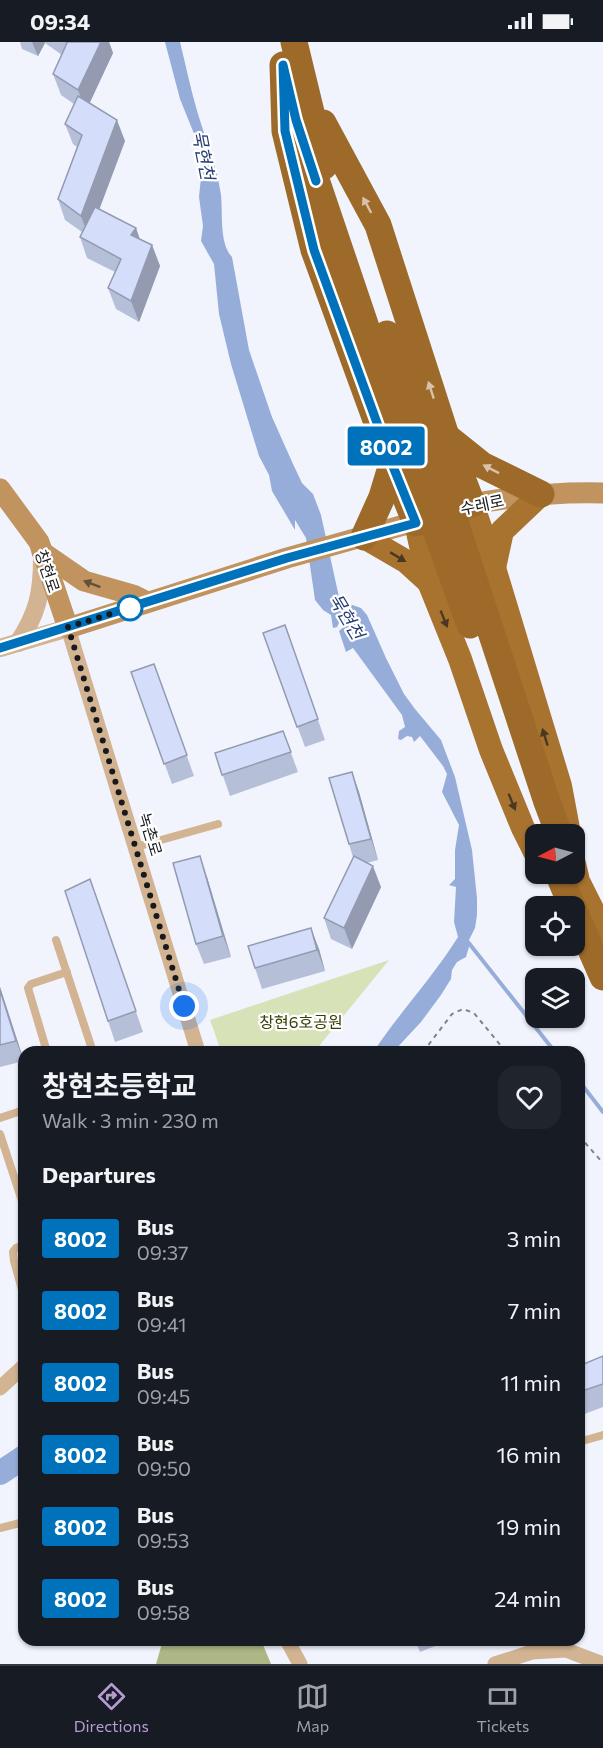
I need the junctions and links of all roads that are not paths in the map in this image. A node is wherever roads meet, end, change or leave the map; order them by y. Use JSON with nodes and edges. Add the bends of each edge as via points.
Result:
{"nodes":[{"id":1,"x":286,"y":50,"type":"edge"},
{"id":2,"x":305,"y":91,"type":"junction"},
{"id":3,"x":446,"y":436,"type":"junction"},
{"id":4,"x":415,"y":470,"type":"junction"},
{"id":5,"x":0,"y":489,"type":"edge"},
{"id":6,"x":603,"y":493,"type":"edge"},
{"id":7,"x":541,"y":494,"type":"junction"},
{"id":8,"x":472,"y":504,"type":"junction"},
{"id":9,"x":416,"y":523,"type":"junction"},
{"id":10,"x":364,"y":537,"type":"junction"},
{"id":11,"x":42,"y":552,"type":"junction"},
{"id":12,"x":457,"y":559,"type":"junction"},
{"id":13,"x":494,"y":568,"type":"junction"},
{"id":14,"x":429,"y":582,"type":"junction"},
{"id":15,"x":147,"y":602,"type":"junction"},
{"id":16,"x":68,"y":627,"type":"junction"},
{"id":17,"x":18,"y":643,"type":"junction"},
{"id":18,"x":0,"y":648,"type":"edge"},
{"id":19,"x":218,"y":824,"type":"dead end"},
{"id":20,"x":540,"y":824,"type":"edge"},
{"id":21,"x":555,"y":824,"type":"edge"},
{"id":22,"x":567,"y":824,"type":"edge"},
{"id":23,"x":525,"y":832,"type":"edge"},
{"id":24,"x":136,"y":847,"type":"junction"},
{"id":25,"x":574,"y":884,"type":"edge"},
{"id":26,"x":603,"y":931,"type":"edge"},
{"id":27,"x":585,"y":936,"type":"edge"},
{"id":28,"x":56,"y":940,"type":"dead end"},
{"id":29,"x":585,"y":951,"type":"edge"},
{"id":30,"x":67,"y":972,"type":"junction"},
{"id":31,"x":603,"y":977,"type":"edge"},
{"id":32,"x":603,"y":984,"type":"edge"},
{"id":33,"x":45,"y":1046,"type":"edge"},
{"id":34,"x":91,"y":1046,"type":"edge"},
{"id":35,"x":196,"y":1046,"type":"edge"},
{"id":36,"x":18,"y":1112,"type":"edge"},
{"id":37,"x":0,"y":1118,"type":"edge"},
{"id":38,"x":0,"y":1134,"type":"edge"},
{"id":39,"x":18,"y":1189,"type":"edge"},
{"id":40,"x":18,"y":1247,"type":"edge"},
{"id":41,"x":18,"y":1275,"type":"edge"},
{"id":42,"x":18,"y":1372,"type":"edge"},
{"id":43,"x":0,"y":1388,"type":"edge"},
{"id":44,"x":603,"y":1434,"type":"edge"},
{"id":45,"x":585,"y":1440,"type":"edge"},
{"id":46,"x":18,"y":1524,"type":"edge"},
{"id":47,"x":0,"y":1528,"type":"edge"},
{"id":48,"x":290,"y":1646,"type":"edge"},
{"id":49,"x":542,"y":1658,"type":"edge"},
{"id":50,"x":300,"y":1664,"type":"edge"},
{"id":51,"x":495,"y":1664,"type":"edge"},
{"id":52,"x":603,"y":1664,"type":"edge"}],
"edges":[{"from":1,"to":2,"type":"highway"},
{"from":1,"to":4,"type":"highway","via":[[296,120]]},
{"from":3,"to":2,"type":"highway","one_way":true,"via":[[378,225]]},
{"from":2,"to":4,"type":"highway","via":[[321,160]]},
{"from":7,"to":3,"type":"highway","one_way":true,"via":[[482,465]]},
{"from":3,"to":8,"type":"highway"},
{"from":4,"to":9,"type":"highway"},
{"from":4,"to":10,"type":"highway","via":[[382,497]]},
{"from":4,"to":12,"type":"highway","bridge":true},
{"from":5,"to":11,"type":"main road","name":"창현로","via":[[39,542]]},
{"from":6,"to":7,"type":"main road","name":"수레로"},
{"from":7,"to":8,"type":"main road","name":"수레로"},
{"from":7,"to":13,"type":"highway","via":[[502,531]]},
{"from":8,"to":9,"type":"main road","name":"수레로"},
{"from":8,"to":13,"type":"highway"},
{"from":9,"to":10,"type":"main road","name":"수레로"},
{"from":9,"to":14,"type":"highway"},
{"from":10,"to":14,"type":"highway","one_way":true,"via":[[407,562]]},
{"from":10,"to":15,"type":"main road","name":"수레로"},
{"from":15,"to":11,"type":"main road","one_way":true,"via":[[84,581]]},
{"from":11,"to":16,"type":"main road","name":"창현로"},
{"from":11,"to":17,"type":"street","via":[[36,608]]},
{"from":12,"to":20,"type":"highway"},
{"from":12,"to":21,"type":"highway"},
{"from":22,"to":13,"type":"highway","one_way":true,"via":[[560,786]]},
{"from":14,"to":23,"type":"highway","one_way":true},
{"from":15,"to":16,"type":"main road"},
{"from":16,"to":17,"type":"street"},
{"from":16,"to":24,"type":"street","name":"녹촌로"},
{"from":17,"to":18,"type":"street"},
{"from":19,"to":24,"type":"lane"},
{"from":24,"to":35,"type":"street","name":"녹촌로"},
{"from":25,"to":26,"type":"highway"},
{"from":27,"to":31,"type":"highway"},
{"from":28,"to":30,"type":"lane"},
{"from":29,"to":32,"type":"highway"},
{"from":30,"to":33,"type":"lane","via":[[28,988]]},
{"from":30,"to":34,"type":"lane"},
{"from":36,"to":37,"type":"lane"},
{"from":38,"to":39,"type":"lane"},
{"from":40,"to":41,"type":"lane","via":[[13,1257]]},
{"from":42,"to":43,"type":"street"},
{"from":44,"to":45,"type":"lane"},
{"from":46,"to":47,"type":"lane"},
{"from":48,"to":50,"type":"street"},
{"from":49,"to":51,"type":"street","via":[[532,1652]]},
{"from":49,"to":52,"type":"street","via":[[566,1650]]}]}
